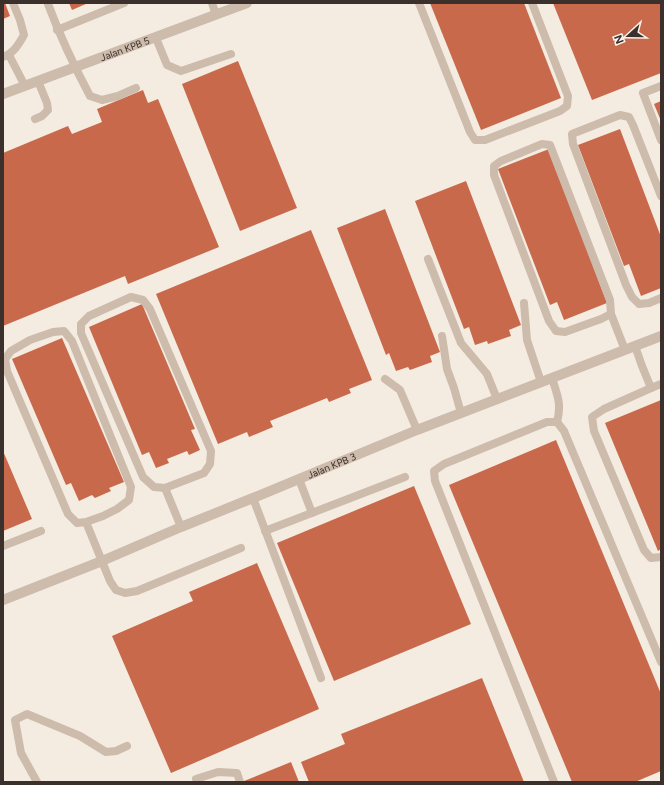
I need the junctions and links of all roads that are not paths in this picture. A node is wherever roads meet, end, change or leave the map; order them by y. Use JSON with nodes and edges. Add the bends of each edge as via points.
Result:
{"nodes":[{"id":1,"x":13,"y":3,"type":"edge"},
{"id":2,"x":124,"y":3,"type":"edge"},
{"id":3,"x":212,"y":3,"type":"edge"},
{"id":4,"x":247,"y":3,"type":"edge"},
{"id":5,"x":419,"y":3,"type":"edge"},
{"id":6,"x":532,"y":3,"type":"edge"},
{"id":7,"x":48,"y":4,"type":"dead end"},
{"id":8,"x":216,"y":14,"type":"junction"},
{"id":9,"x":58,"y":30,"type":"junction"},
{"id":10,"x":156,"y":38,"type":"junction"},
{"id":11,"x":231,"y":54,"type":"dead end"},
{"id":12,"x":6,"y":56,"type":"edge"},
{"id":13,"x":75,"y":68,"type":"junction"},
{"id":14,"x":38,"y":81,"type":"junction"},
{"id":15,"x":25,"y":86,"type":"junction"},
{"id":16,"x":661,"y":86,"type":"edge"},
{"id":17,"x":136,"y":88,"type":"dead end"},
{"id":18,"x":3,"y":94,"type":"edge"},
{"id":19,"x":35,"y":119,"type":"dead end"},
{"id":20,"x":661,"y":140,"type":"edge"},
{"id":21,"x":661,"y":196,"type":"edge"},
{"id":22,"x":428,"y":259,"type":"dead end"},
{"id":23,"x":661,"y":298,"type":"edge"},
{"id":24,"x":524,"y":303,"type":"dead end"},
{"id":25,"x":611,"y":314,"type":"junction"},
{"id":26,"x":442,"y":336,"type":"dead end"},
{"id":27,"x":661,"y":336,"type":"edge"},
{"id":28,"x":630,"y":348,"type":"junction"},
{"id":29,"x":552,"y":378,"type":"junction"},
{"id":30,"x":384,"y":379,"type":"dead end"},
{"id":31,"x":541,"y":382,"type":"junction"},
{"id":32,"x":661,"y":384,"type":"edge"},
{"id":33,"x":651,"y":388,"type":"junction"},
{"id":34,"x":497,"y":399,"type":"junction"},
{"id":35,"x":461,"y":413,"type":"junction"},
{"id":36,"x":557,"y":422,"type":"junction"},
{"id":37,"x":417,"y":430,"type":"junction"},
{"id":38,"x":405,"y":477,"type":"dead end"},
{"id":39,"x":298,"y":480,"type":"junction"},
{"id":40,"x":165,"y":488,"type":"junction"},
{"id":41,"x":253,"y":498,"type":"junction"},
{"id":42,"x":312,"y":513,"type":"junction"},
{"id":43,"x":86,"y":522,"type":"junction"},
{"id":44,"x":181,"y":527,"type":"junction"},
{"id":45,"x":41,"y":531,"type":"dead end"},
{"id":46,"x":265,"y":531,"type":"junction"},
{"id":47,"x":3,"y":546,"type":"edge"},
{"id":48,"x":241,"y":548,"type":"dead end"},
{"id":49,"x":661,"y":557,"type":"edge"},
{"id":50,"x":102,"y":561,"type":"junction"},
{"id":51,"x":3,"y":600,"type":"edge"},
{"id":52,"x":661,"y":662,"type":"edge"},
{"id":53,"x":321,"y":678,"type":"dead end"},
{"id":54,"x":127,"y":746,"type":"dead end"},
{"id":55,"x":196,"y":779,"type":"dead end"},
{"id":56,"x":37,"y":782,"type":"edge"},
{"id":57,"x":240,"y":782,"type":"edge"},
{"id":58,"x":554,"y":782,"type":"edge"}],
"edges":[{"from":1,"to":12,"type":"lane","via":[[24,35]]},
{"from":2,"to":9,"type":"lane"},
{"from":3,"to":8,"type":"lane"},
{"from":4,"to":8,"type":"street","name":"Jalan KPB 5"},
{"from":5,"to":6,"type":"lane","via":[[470,132],[476,140],[485,140],[567,106],[568,96]]},
{"from":7,"to":9,"type":"lane"},
{"from":8,"to":10,"type":"street","name":"Jalan KPB 5"},
{"from":9,"to":13,"type":"lane"},
{"from":10,"to":11,"type":"lane","via":[[167,65],[181,71]]},
{"from":10,"to":13,"type":"street","name":"Jalan KPB 5"},
{"from":12,"to":15,"type":"lane"},
{"from":13,"to":14,"type":"street","name":"Jalan KPB 5"},
{"from":13,"to":17,"type":"lane","via":[[90,96],[102,100]]},
{"from":14,"to":15,"type":"street","name":"Jalan KPB 5"},
{"from":14,"to":19,"type":"lane","via":[[48,110]]},
{"from":15,"to":18,"type":"street","name":"Jalan KPB 5"},
{"from":16,"to":20,"type":"lane","via":[[643,93]]},
{"from":21,"to":23,"type":"lane","via":[[629,117],[620,115],[572,134],[573,144],[632,297],[639,304]]},
{"from":22,"to":34,"type":"lane","via":[[461,343],[487,374]]},
{"from":24,"to":31,"type":"lane","via":[[527,340]]},
{"from":25,"to":25,"type":"lane","via":[[565,332],[556,331],[549,321],[497,183],[494,166],[542,144],[550,145],[610,300]]},
{"from":25,"to":28,"type":"lane"},
{"from":26,"to":35,"type":"lane","via":[[447,369]]},
{"from":27,"to":28,"type":"street","name":"Jalan KPB 3"},
{"from":28,"to":29,"type":"street","name":"Jalan KPB 3"},
{"from":28,"to":33,"type":"lane","via":[[642,366]]},
{"from":29,"to":31,"type":"street","name":"Jalan KPB 3"},
{"from":29,"to":36,"type":"lane","via":[[559,401],[560,412]]},
{"from":30,"to":37,"type":"lane","via":[[400,390]]},
{"from":31,"to":34,"type":"street","name":"Jalan KPB 3"},
{"from":32,"to":33,"type":"lane"},
{"from":33,"to":49,"type":"lane","via":[[592,416],[594,431],[644,550],[651,558]]},
{"from":34,"to":35,"type":"street","name":"Jalan KPB 3"},
{"from":35,"to":37,"type":"street","name":"Jalan KPB 3"},
{"from":36,"to":52,"type":"lane","via":[[564,431]]},
{"from":36,"to":58,"type":"lane","via":[[547,422],[444,464],[434,471],[435,481]]},
{"from":37,"to":39,"type":"street","name":"Jalan KPB 3"},
{"from":38,"to":42,"type":"lane"},
{"from":39,"to":41,"type":"street","name":"Jalan KPB 3"},
{"from":39,"to":42,"type":"lane"},
{"from":40,"to":40,"type":"lane","via":[[154,487],[143,477],[81,333],[81,324],[89,316],[130,297],[143,300],[150,309],[211,451],[210,464],[204,472]]},
{"from":40,"to":44,"type":"lane"},
{"from":41,"to":44,"type":"street","name":"Jalan KPB 3"},
{"from":41,"to":46,"type":"lane"},
{"from":42,"to":46,"type":"lane"},
{"from":43,"to":43,"type":"lane","via":[[77,524],[68,514],[7,371],[5,359],[11,351],[30,340],[54,332],[64,332],[72,341],[131,487],[129,500],[117,509]]},
{"from":43,"to":50,"type":"lane"},
{"from":44,"to":50,"type":"street","name":"Jalan KPB 3"},
{"from":45,"to":47,"type":"lane"},
{"from":46,"to":53,"type":"lane"},
{"from":48,"to":50,"type":"lane","via":[[137,591],[125,593],[116,590]]},
{"from":50,"to":51,"type":"street","name":"Jalan KPB 3"},
{"from":54,"to":56,"type":"lane","via":[[106,752],[80,736],[27,714],[15,720],[21,753]]},
{"from":55,"to":57,"type":"lane","via":[[218,772],[237,773]]}]}
